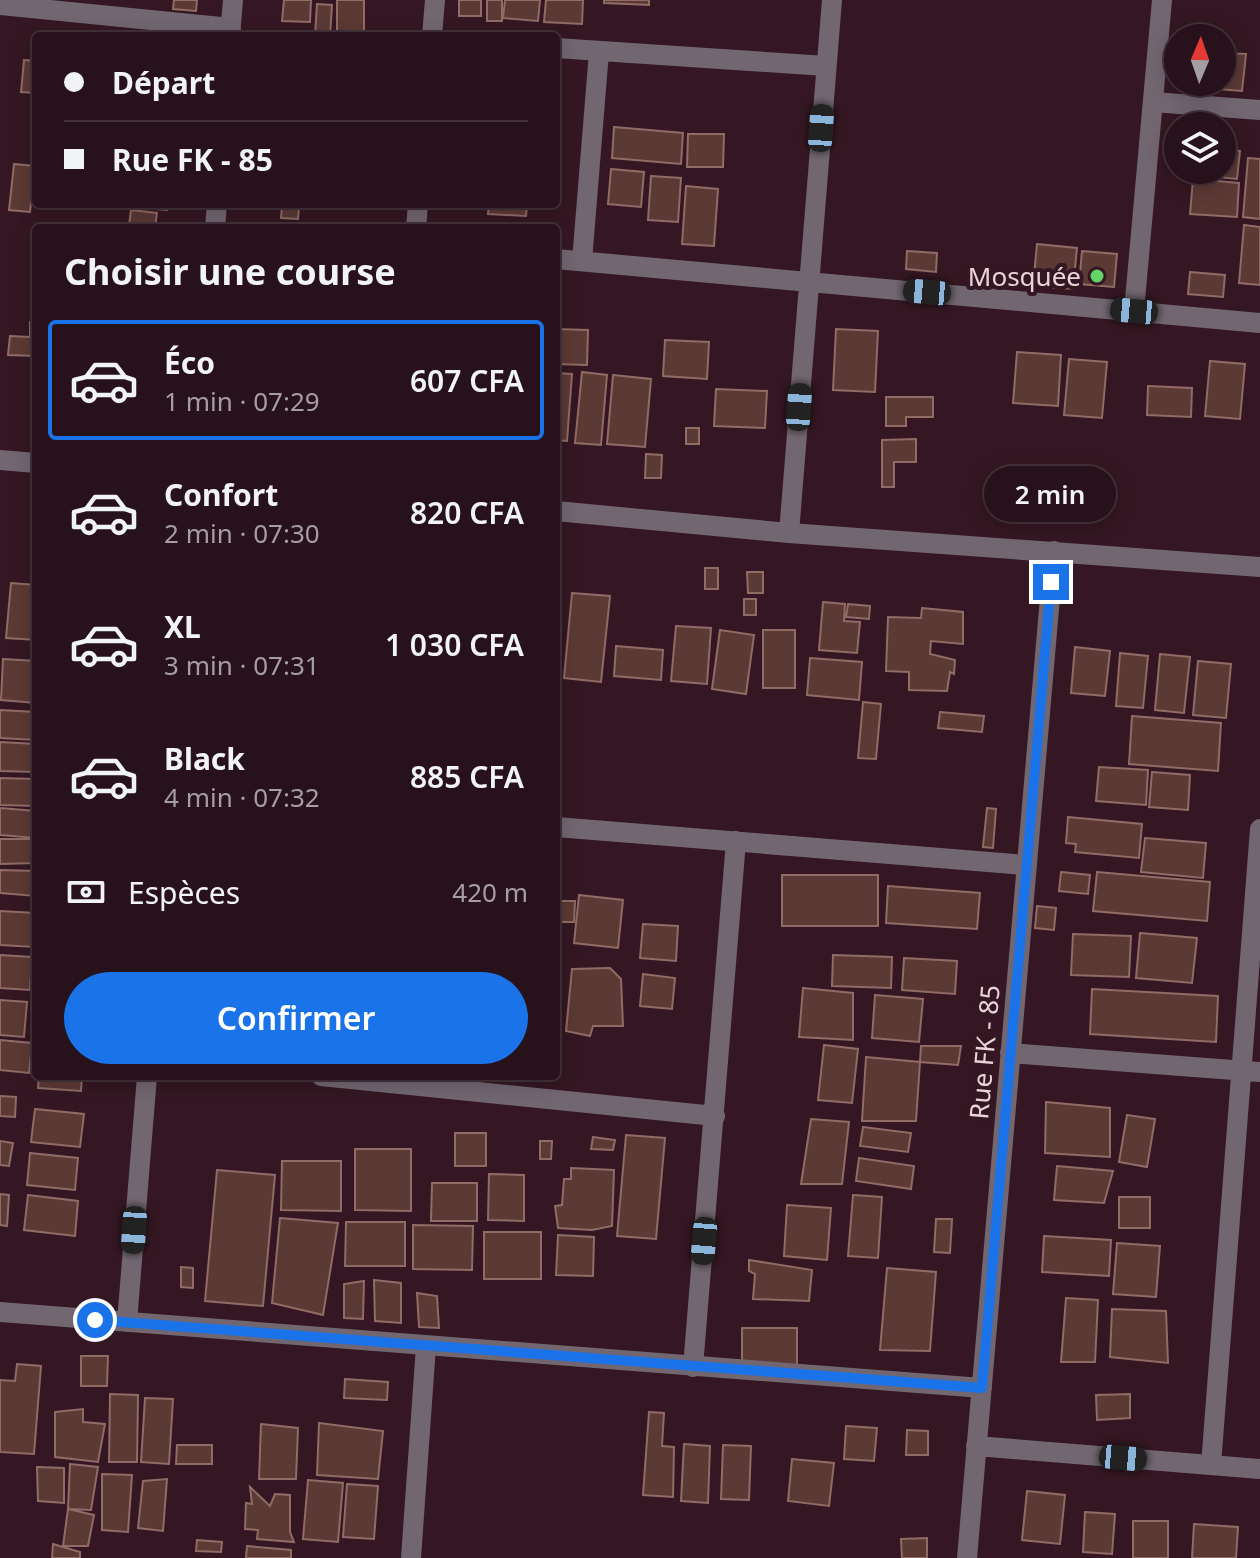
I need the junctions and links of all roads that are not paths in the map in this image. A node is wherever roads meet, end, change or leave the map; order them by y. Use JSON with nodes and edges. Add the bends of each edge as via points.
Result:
{"nodes":[{"id":1,"x":233,"y":0,"type":"edge"},
{"id":2,"x":435,"y":0,"type":"edge"},
{"id":3,"x":832,"y":0,"type":"edge"},
{"id":4,"x":1162,"y":0,"type":"edge"},
{"id":5,"x":0,"y":5,"type":"edge"},
{"id":6,"x":231,"y":32,"type":"edge"},
{"id":7,"x":432,"y":32,"type":"edge"},
{"id":8,"x":560,"y":48,"type":"edge"},
{"id":9,"x":599,"y":52,"type":"junction"},
{"id":10,"x":826,"y":66,"type":"junction"},
{"id":11,"x":1153,"y":102,"type":"junction"},
{"id":12,"x":1260,"y":110,"type":"edge"},
{"id":13,"x":560,"y":259,"type":"edge"},
{"id":14,"x":582,"y":261,"type":"junction"},
{"id":15,"x":809,"y":281,"type":"junction"},
{"id":16,"x":1134,"y":311,"type":"junction"},
{"id":17,"x":1260,"y":323,"type":"edge"},
{"id":18,"x":0,"y":460,"type":"edge"},
{"id":19,"x":32,"y":463,"type":"edge"},
{"id":20,"x":560,"y":511,"type":"edge"},
{"id":21,"x":789,"y":533,"type":"junction"},
{"id":22,"x":1054,"y":551,"type":"junction"},
{"id":23,"x":1260,"y":567,"type":"edge"},
{"id":24,"x":560,"y":827,"type":"edge"},
{"id":25,"x":1260,"y":829,"type":"edge"},
{"id":26,"x":736,"y":841,"type":"junction"},
{"id":27,"x":1026,"y":865,"type":"junction"},
{"id":28,"x":1010,"y":1053,"type":"junction"},
{"id":29,"x":1250,"y":1071,"type":"edge"},
{"id":30,"x":147,"y":1080,"type":"edge"},
{"id":31,"x":360,"y":1080,"type":"edge"},
{"id":32,"x":715,"y":1116,"type":"junction"},
{"id":33,"x":0,"y":1312,"type":"edge"},
{"id":34,"x":127,"y":1322,"type":"junction"},
{"id":35,"x":426,"y":1346,"type":"junction"},
{"id":36,"x":693,"y":1367,"type":"junction"},
{"id":37,"x":982,"y":1388,"type":"junction"},
{"id":38,"x":976,"y":1446,"type":"junction"},
{"id":39,"x":1211,"y":1465,"type":"junction"},
{"id":40,"x":1260,"y":1469,"type":"edge"},
{"id":41,"x":411,"y":1558,"type":"edge"},
{"id":42,"x":967,"y":1558,"type":"edge"}],
"edges":[{"from":1,"to":6,"type":"street"},
{"from":2,"to":7,"type":"street"},
{"from":3,"to":10,"type":"street"},
{"from":4,"to":11,"type":"street"},
{"from":5,"to":6,"type":"street"},
{"from":8,"to":9,"type":"street"},
{"from":9,"to":10,"type":"street"},
{"from":9,"to":14,"type":"street"},
{"from":10,"to":15,"type":"street"},
{"from":11,"to":12,"type":"street"},
{"from":11,"to":16,"type":"street"},
{"from":13,"to":14,"type":"street"},
{"from":14,"to":15,"type":"street"},
{"from":15,"to":16,"type":"street"},
{"from":15,"to":21,"type":"street"},
{"from":16,"to":17,"type":"street"},
{"from":18,"to":19,"type":"street"},
{"from":20,"to":21,"type":"street"},
{"from":21,"to":22,"type":"street"},
{"from":22,"to":23,"type":"street"},
{"from":22,"to":27,"type":"street","name":"Rue FK - 85"},
{"from":24,"to":26,"type":"street"},
{"from":25,"to":29,"type":"street"},
{"from":26,"to":27,"type":"street"},
{"from":26,"to":32,"type":"street"},
{"from":27,"to":28,"type":"street","name":"Rue FK - 85"},
{"from":28,"to":29,"type":"street"},
{"from":28,"to":37,"type":"street","name":"Rue FK - 85"},
{"from":29,"to":39,"type":"street"},
{"from":30,"to":34,"type":"street"},
{"from":31,"to":32,"type":"street"},
{"from":32,"to":36,"type":"street"},
{"from":33,"to":34,"type":"street"},
{"from":34,"to":35,"type":"street"},
{"from":35,"to":36,"type":"street"},
{"from":35,"to":41,"type":"street"},
{"from":36,"to":37,"type":"street"},
{"from":37,"to":38,"type":"street","name":"Rue FK - 85"},
{"from":38,"to":39,"type":"street"},
{"from":38,"to":42,"type":"street","name":"Rue FK - 85"},
{"from":39,"to":40,"type":"street"}]}
